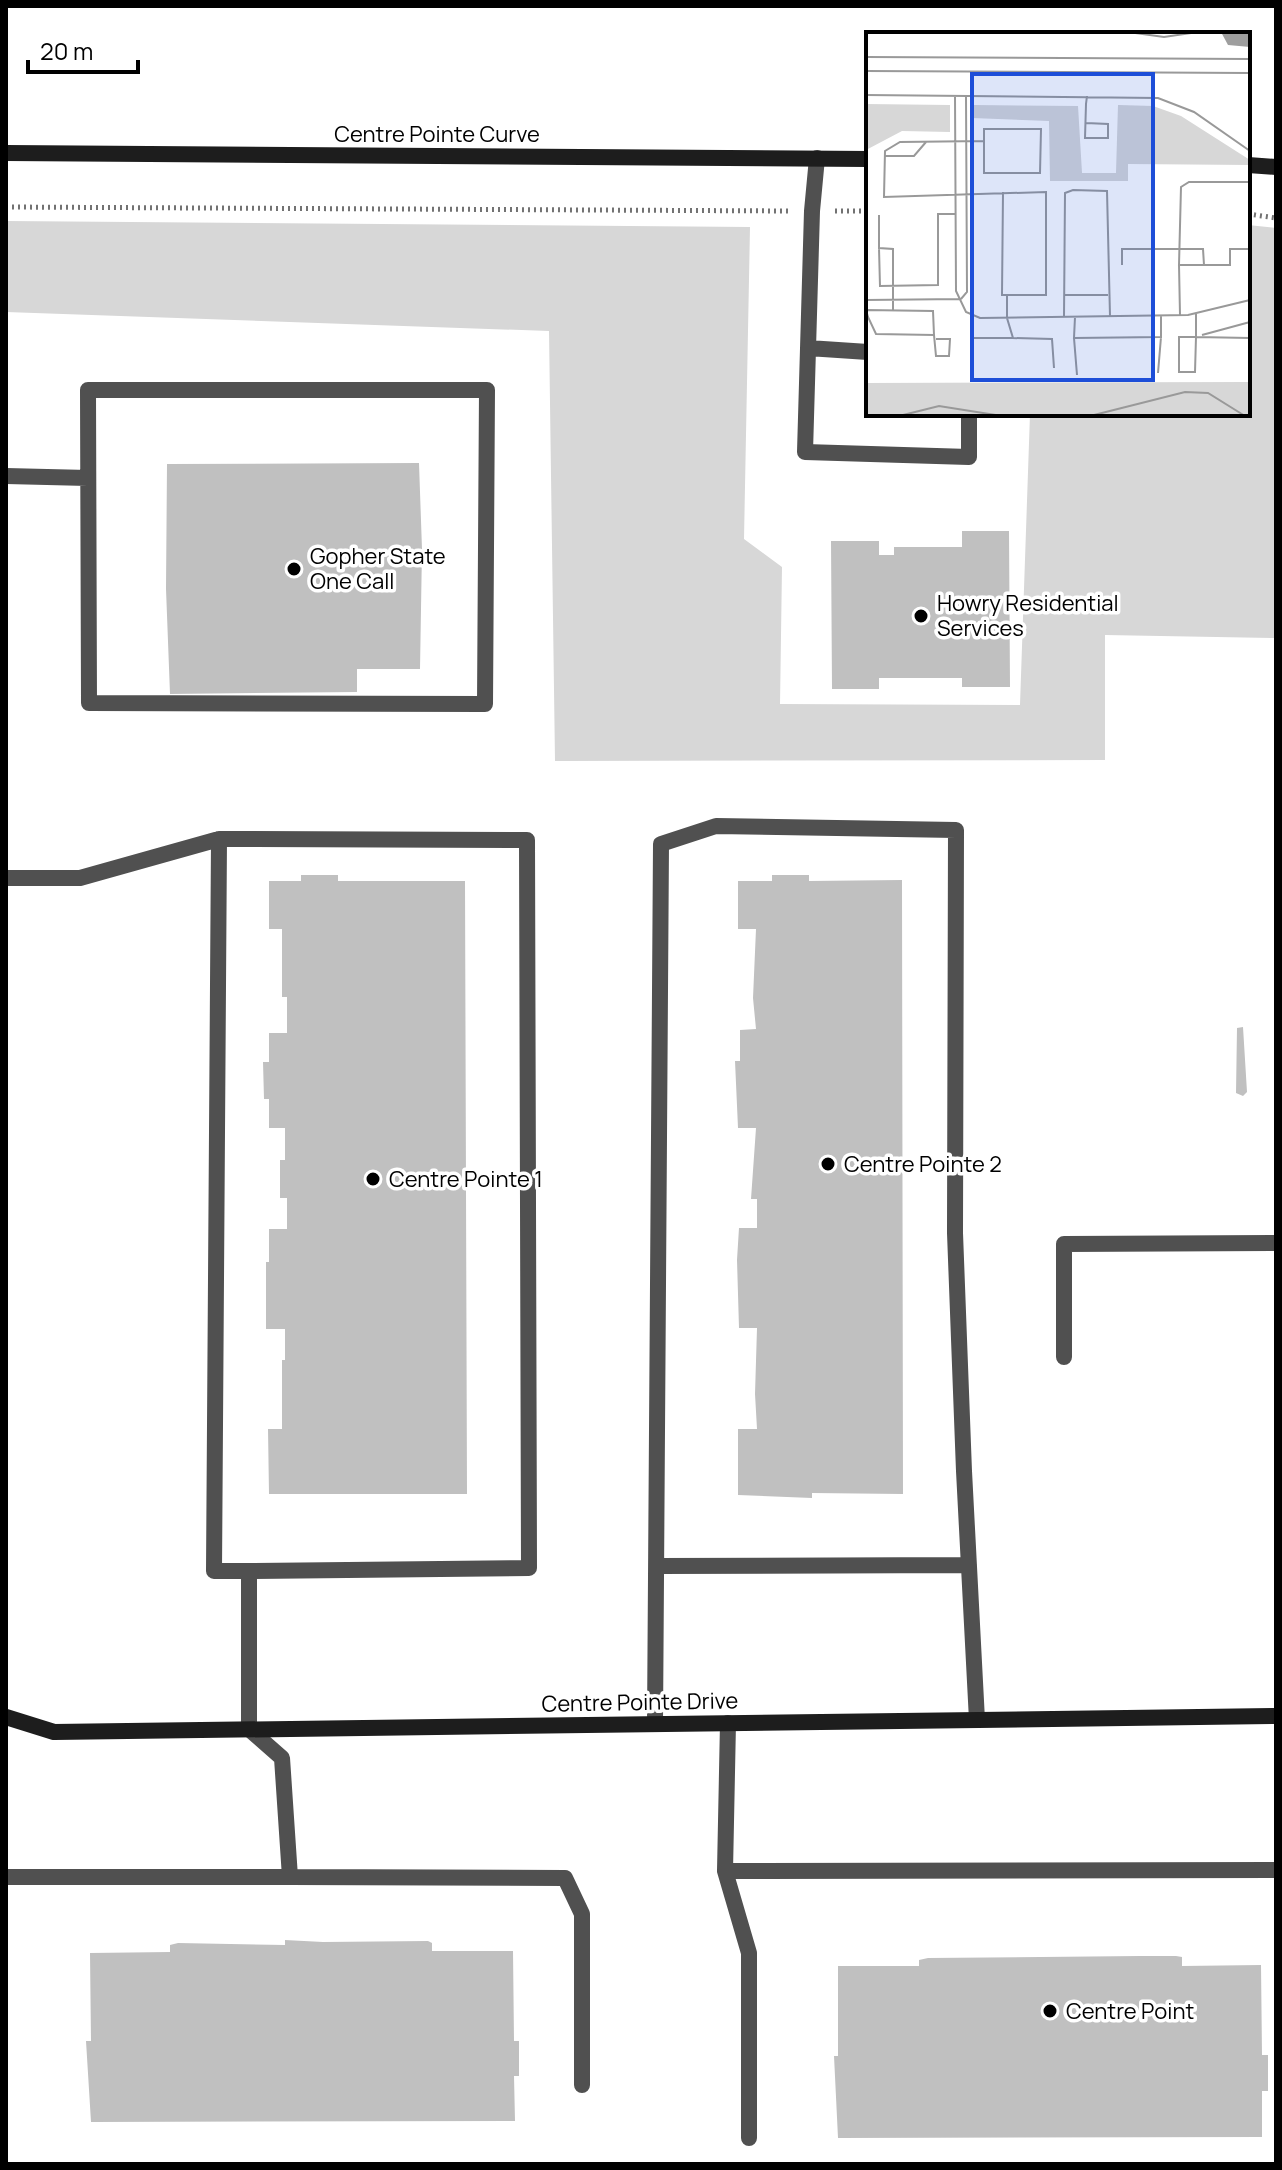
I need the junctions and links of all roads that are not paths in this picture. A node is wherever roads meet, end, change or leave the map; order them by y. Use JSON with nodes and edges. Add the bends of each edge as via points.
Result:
{"nodes":[{"id":1,"x":6,"y":153,"type":"edge"},
{"id":2,"x":817,"y":158,"type":"junction"},
{"id":3,"x":866,"y":159,"type":"edge"},
{"id":4,"x":1250,"y":165,"type":"edge"},
{"id":5,"x":1276,"y":167,"type":"edge"},
{"id":6,"x":808,"y":348,"type":"junction"},
{"id":7,"x":866,"y":352,"type":"edge"},
{"id":8,"x":969,"y":416,"type":"edge"},
{"id":9,"x":6,"y":476,"type":"edge"},
{"id":10,"x":88,"y":478,"type":"junction"},
{"id":11,"x":219,"y":839,"type":"junction"},
{"id":12,"x":6,"y":878,"type":"edge"},
{"id":13,"x":1276,"y":1243,"type":"edge"},
{"id":14,"x":1064,"y":1357,"type":"dead end"},
{"id":15,"x":969,"y":1565,"type":"junction"},
{"id":16,"x":657,"y":1566,"type":"junction"},
{"id":17,"x":249,"y":1571,"type":"junction"},
{"id":18,"x":1276,"y":1716,"type":"edge"},
{"id":19,"x":6,"y":1717,"type":"edge"},
{"id":20,"x":977,"y":1720,"type":"junction"},
{"id":21,"x":728,"y":1723,"type":"junction"},
{"id":22,"x":655,"y":1724,"type":"junction"},
{"id":23,"x":249,"y":1729,"type":"junction"},
{"id":24,"x":1276,"y":1870,"type":"edge"},
{"id":25,"x":725,"y":1871,"type":"junction"},
{"id":26,"x":6,"y":1877,"type":"edge"},
{"id":27,"x":290,"y":1877,"type":"junction"},
{"id":28,"x":582,"y":2085,"type":"dead end"},
{"id":29,"x":749,"y":2138,"type":"dead end"}],
"edges":[{"from":1,"to":2,"type":"street","name":"Centre Pointe Curve"},
{"from":2,"to":3,"type":"street","name":"Centre Pointe Curve"},
{"from":2,"to":6,"type":"lane"},
{"from":4,"to":5,"type":"street"},
{"from":6,"to":7,"type":"lane"},
{"from":6,"to":8,"type":"lane","via":[[805,452],[969,457]]},
{"from":9,"to":10,"type":"lane"},
{"from":10,"to":10,"type":"lane","via":[[88,390],[487,390],[485,704],[89,703]]},
{"from":11,"to":12,"type":"lane","via":[[80,878]]},
{"from":11,"to":17,"type":"lane","via":[[214,1571]]},
{"from":11,"to":17,"type":"lane","via":[[527,840],[529,1568]]},
{"from":13,"to":14,"type":"lane","via":[[1064,1244]]},
{"from":15,"to":16,"type":"lane"},
{"from":15,"to":16,"type":"lane","via":[[955,1233],[956,830],[716,826],[661,844]]},
{"from":15,"to":20,"type":"lane"},
{"from":16,"to":22,"type":"lane"},
{"from":17,"to":23,"type":"lane"},
{"from":18,"to":20,"type":"street","name":"Centre Pointe Drive"},
{"from":19,"to":23,"type":"street","name":"Centre Pointe Drive","via":[[54,1732]]},
{"from":20,"to":21,"type":"street","name":"Centre Pointe Drive"},
{"from":21,"to":22,"type":"street","name":"Centre Pointe Drive"},
{"from":21,"to":25,"type":"lane"},
{"from":22,"to":23,"type":"street","name":"Centre Pointe Drive"},
{"from":23,"to":27,"type":"lane","via":[[282,1758]]},
{"from":24,"to":25,"type":"lane"},
{"from":25,"to":29,"type":"lane","via":[[749,1953]]},
{"from":26,"to":27,"type":"lane"},
{"from":27,"to":28,"type":"lane","via":[[565,1878],[582,1914]]}]}
